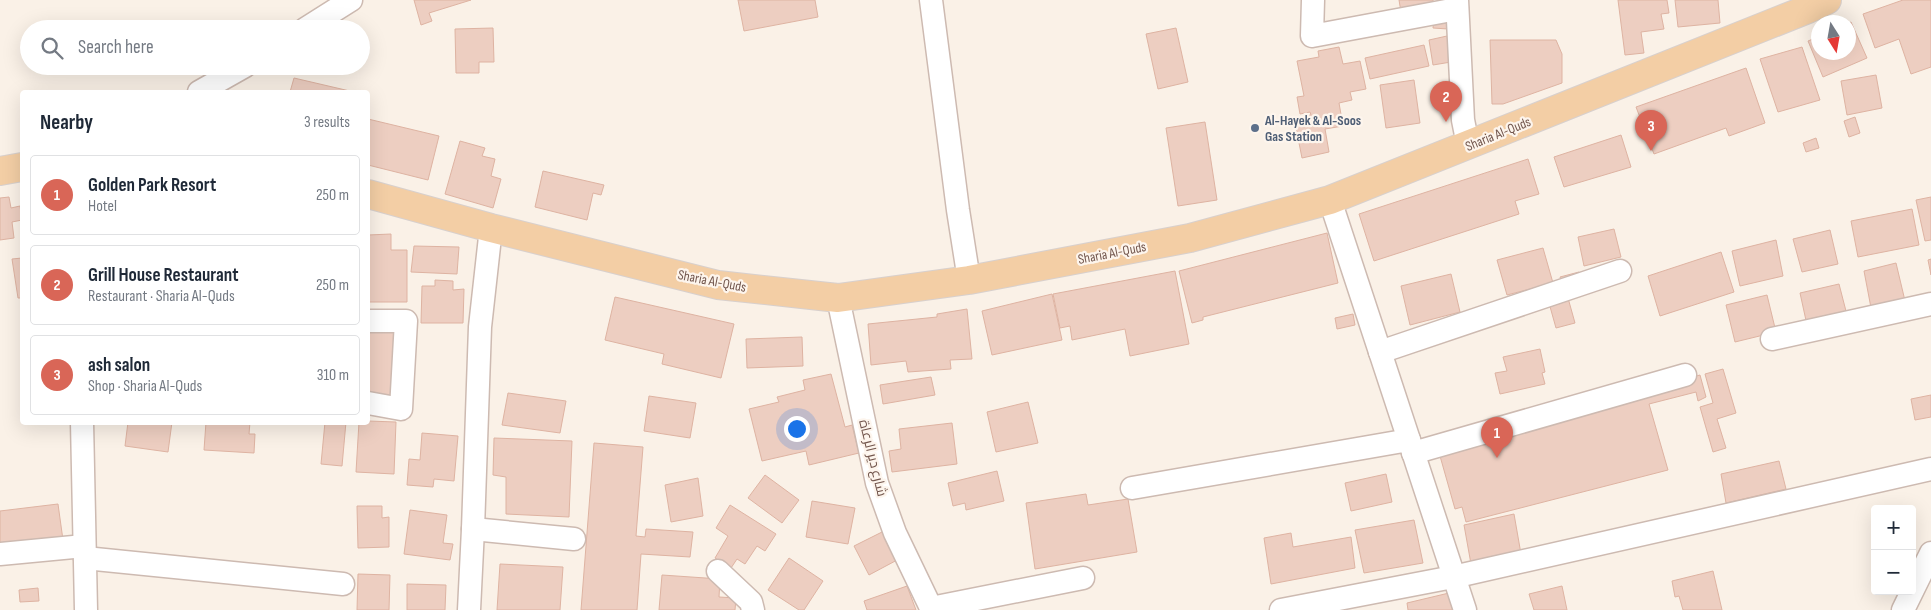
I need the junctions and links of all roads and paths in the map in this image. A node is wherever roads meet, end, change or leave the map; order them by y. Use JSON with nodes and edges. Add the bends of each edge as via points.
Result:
{"nodes":[{"id":1,"x":351,"y":0,"type":"edge"},
{"id":2,"x":932,"y":0,"type":"edge"},
{"id":3,"x":1313,"y":0,"type":"edge"},
{"id":4,"x":1814,"y":3,"type":"edge"},
{"id":5,"x":1457,"y":5,"type":"edge"},
{"id":6,"x":319,"y":20,"type":"edge"},
{"id":7,"x":229,"y":75,"type":"edge"},
{"id":8,"x":203,"y":90,"type":"edge"},
{"id":9,"x":1468,"y":145,"type":"junction"},
{"id":10,"x":20,"y":167,"type":"edge"},
{"id":11,"x":0,"y":171,"type":"edge"},
{"id":12,"x":370,"y":195,"type":"edge"},
{"id":13,"x":1330,"y":200,"type":"junction"},
{"id":14,"x":491,"y":228,"type":"junction"},
{"id":15,"x":1620,"y":271,"type":"dead end"},
{"id":16,"x":969,"y":280,"type":"junction"},
{"id":17,"x":838,"y":298,"type":"junction"},
{"id":18,"x":1931,"y":304,"type":"edge"},
{"id":19,"x":370,"y":321,"type":"edge"},
{"id":20,"x":1772,"y":340,"type":"dead end"},
{"id":21,"x":1380,"y":352,"type":"junction"},
{"id":22,"x":1685,"y":374,"type":"dead end"},
{"id":23,"x":370,"y":404,"type":"edge"},
{"id":24,"x":82,"y":425,"type":"edge"},
{"id":25,"x":1411,"y":446,"type":"junction"},
{"id":26,"x":1931,"y":469,"type":"edge"},
{"id":27,"x":1132,"y":488,"type":"dead end"},
{"id":28,"x":474,"y":529,"type":"junction"},
{"id":29,"x":574,"y":539,"type":"dead end"},
{"id":30,"x":84,"y":552,"type":"junction"},
{"id":31,"x":1931,"y":553,"type":"edge"},
{"id":32,"x":0,"y":554,"type":"edge"},
{"id":33,"x":718,"y":571,"type":"dead end"},
{"id":34,"x":1453,"y":577,"type":"junction"},
{"id":35,"x":1083,"y":578,"type":"dead end"},
{"id":36,"x":343,"y":584,"type":"dead end"},
{"id":37,"x":932,"y":609,"type":"edge"},
{"id":38,"x":86,"y":610,"type":"edge"},
{"id":39,"x":469,"y":610,"type":"edge"},
{"id":40,"x":753,"y":610,"type":"edge"},
{"id":41,"x":1281,"y":610,"type":"edge"},
{"id":42,"x":1465,"y":610,"type":"edge"},
{"id":43,"x":1903,"y":610,"type":"edge"}],
"edges":[{"from":1,"to":6,"type":"street"},
{"from":2,"to":16,"type":"street"},
{"from":3,"to":5,"type":"street","via":[[1312,36]]},
{"from":4,"to":9,"type":"main road","name":"Sharia Al-Quds"},
{"from":5,"to":9,"type":"street","via":[[1463,120]]},
{"from":7,"to":8,"type":"street"},
{"from":9,"to":13,"type":"main road","name":"Sharia Al-Quds"},
{"from":10,"to":11,"type":"main road"},
{"from":12,"to":14,"type":"main road","name":"Sharia Al-Quds"},
{"from":13,"to":16,"type":"main road","name":"Sharia Al-Quds","via":[[1190,238]]},
{"from":13,"to":21,"type":"street"},
{"from":14,"to":17,"type":"main road","name":"Sharia Al-Quds","via":[[718,285]]},
{"from":14,"to":28,"type":"street","via":[[480,327]]},
{"from":15,"to":21,"type":"street"},
{"from":16,"to":17,"type":"main road","name":"Sharia Al-Quds"},
{"from":17,"to":37,"type":"street","name":"شارع دير الرعاة","via":[[876,483],[895,532]]},
{"from":18,"to":20,"type":"street"},
{"from":19,"to":23,"type":"street","via":[[406,321],[401,409]]},
{"from":21,"to":25,"type":"street"},
{"from":22,"to":25,"type":"street"},
{"from":24,"to":30,"type":"street"},
{"from":25,"to":27,"type":"street"},
{"from":25,"to":34,"type":"street"},
{"from":26,"to":34,"type":"street"},
{"from":28,"to":29,"type":"street"},
{"from":28,"to":39,"type":"street"},
{"from":30,"to":32,"type":"street"},
{"from":30,"to":36,"type":"street"},
{"from":30,"to":38,"type":"street"},
{"from":31,"to":43,"type":"street"},
{"from":33,"to":40,"type":"street","via":[[750,602]]},
{"from":34,"to":41,"type":"street"},
{"from":34,"to":42,"type":"street"},
{"from":35,"to":37,"type":"street"}]}
